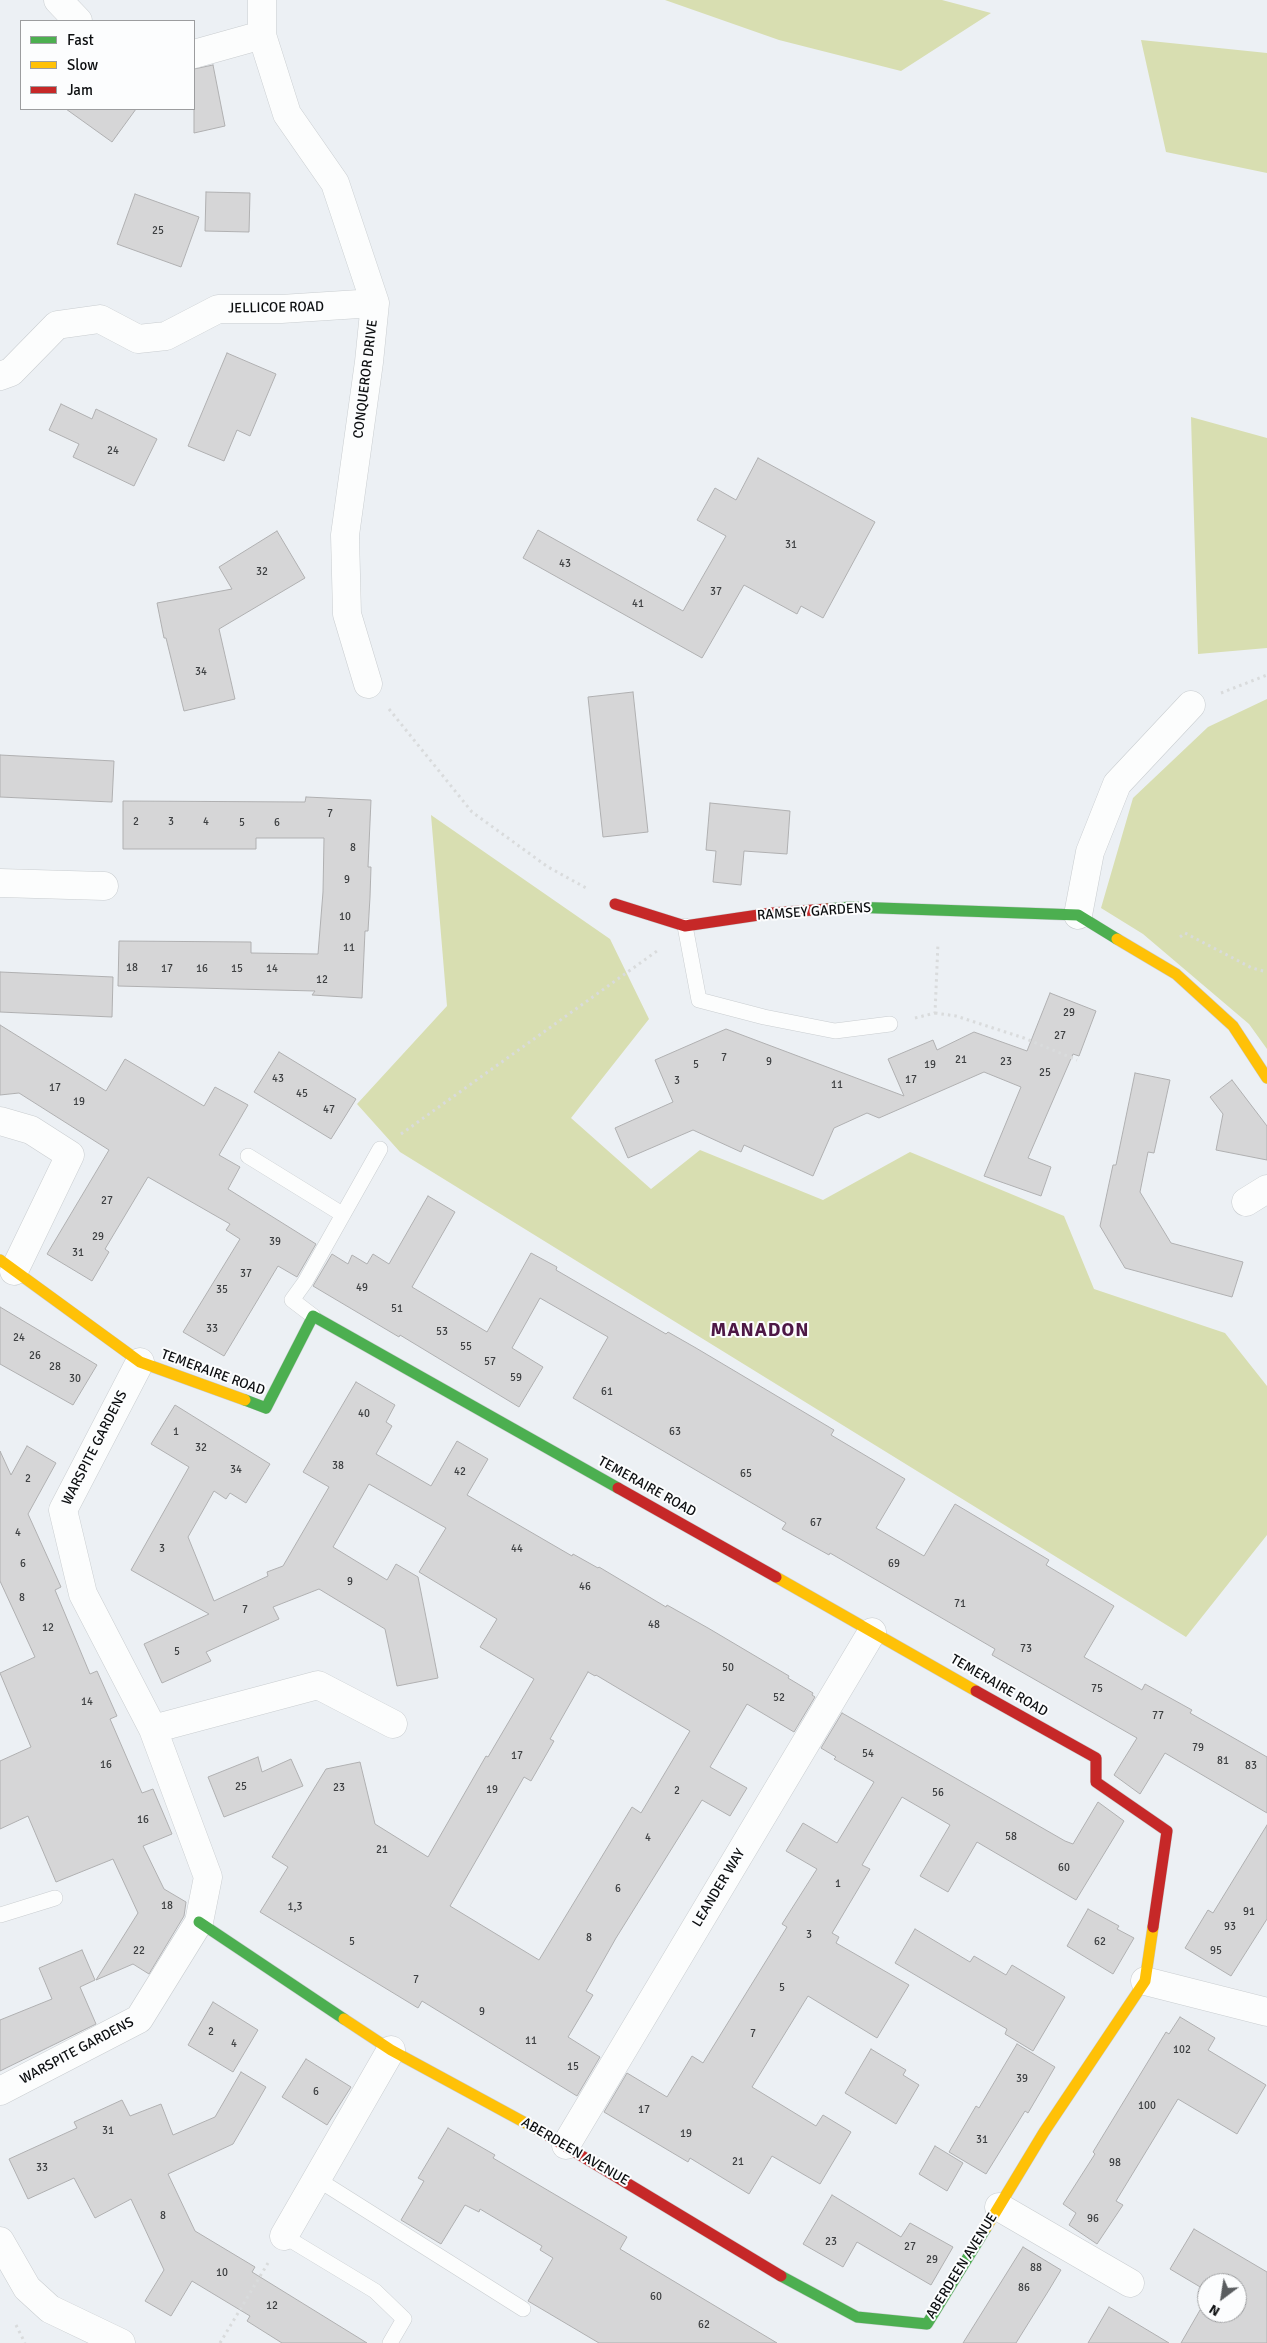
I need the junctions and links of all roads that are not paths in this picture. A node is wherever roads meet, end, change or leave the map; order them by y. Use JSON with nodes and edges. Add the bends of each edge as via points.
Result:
{"nodes":[{"id":1,"x":58,"y":0,"type":"edge"},
{"id":2,"x":262,"y":0,"type":"edge"},
{"id":3,"x":77,"y":20,"type":"edge"},
{"id":4,"x":262,"y":34,"type":"junction"},
{"id":5,"x":195,"y":54,"type":"edge"},
{"id":6,"x":375,"y":304,"type":"junction"},
{"id":7,"x":0,"y":376,"type":"edge"},
{"id":8,"x":368,"y":684,"type":"road end"},
{"id":9,"x":1191,"y":705,"type":"road end"},
{"id":10,"x":0,"y":883,"type":"edge"},
{"id":11,"x":104,"y":886,"type":"dead end"},
{"id":12,"x":615,"y":904,"type":"road end"},
{"id":13,"x":1078,"y":915,"type":"junction"},
{"id":14,"x":685,"y":926,"type":"junction"},
{"id":15,"x":890,"y":1024,"type":"road end"},
{"id":16,"x":1267,"y":1078,"type":"edge"},
{"id":17,"x":0,"y":1121,"type":"edge"},
{"id":18,"x":380,"y":1149,"type":"road end"},
{"id":19,"x":248,"y":1156,"type":"dead end"},
{"id":20,"x":342,"y":1214,"type":"junction"},
{"id":21,"x":7,"y":1265,"type":"edge"},
{"id":22,"x":313,"y":1316,"type":"junction"},
{"id":23,"x":140,"y":1362,"type":"junction"},
{"id":24,"x":872,"y":1632,"type":"junction"},
{"id":25,"x":393,"y":1724,"type":"dead end"},
{"id":26,"x":153,"y":1729,"type":"junction"},
{"id":27,"x":55,"y":1898,"type":"dead end"},
{"id":28,"x":0,"y":1915,"type":"edge"},
{"id":29,"x":199,"y":1922,"type":"junction"},
{"id":30,"x":1145,"y":1981,"type":"junction"},
{"id":31,"x":1266,"y":2009,"type":"edge"},
{"id":32,"x":391,"y":2050,"type":"junction"},
{"id":33,"x":0,"y":2091,"type":"edge"},
{"id":34,"x":566,"y":2145,"type":"junction"},
{"id":35,"x":317,"y":2179,"type":"junction"},
{"id":36,"x":999,"y":2207,"type":"junction"},
{"id":37,"x":284,"y":2236,"type":"joint"},
{"id":38,"x":0,"y":2241,"type":"edge"},
{"id":39,"x":1130,"y":2283,"type":"dead end"},
{"id":40,"x":523,"y":2309,"type":"dead end"},
{"id":41,"x":121,"y":2343,"type":"edge"},
{"id":42,"x":390,"y":2343,"type":"edge"}],
"edges":[{"from":1,"to":3,"type":"street"},
{"from":2,"to":4,"type":"street","name":"CONQUEROR DRIVE"},
{"from":4,"to":5,"type":"street"},
{"from":4,"to":6,"type":"street","name":"CONQUEROR DRIVE","via":[[287,114],[334,183]]},
{"from":6,"to":7,"type":"street","name":"JELLICOE ROAD","via":[[281,310],[218,309],[166,336],[138,339],[100,319],[57,325],[11,372]]},
{"from":6,"to":8,"type":"street","name":"CONQUEROR DRIVE","via":[[370,362],[345,535],[347,614]]},
{"from":9,"to":13,"type":"street","via":[[1117,784],[1090,852]]},
{"from":10,"to":11,"type":"street"},
{"from":12,"to":14,"type":"street","name":"RAMSEY GARDENS"},
{"from":13,"to":14,"type":"street","name":"RAMSEY GARDENS","via":[[851,907],[772,913]]},
{"from":13,"to":16,"type":"street","name":"RAMSEY GARDENS","via":[[1176,974],[1232,1026]]},
{"from":14,"to":15,"type":"lane","via":[[698,1000],[835,1031]]},
{"from":17,"to":21,"type":"street","via":[[31,1130],[70,1155]]},
{"from":18,"to":20,"type":"lane"},
{"from":19,"to":20,"type":"lane"},
{"from":20,"to":22,"type":"lane","via":[[292,1300]]},
{"from":21,"to":23,"type":"street","name":"TEMERAIRE ROAD"},
{"from":22,"to":23,"type":"street","name":"TEMERAIRE ROAD","via":[[266,1408]]},
{"from":22,"to":24,"type":"street","name":"TEMERAIRE ROAD"},
{"from":23,"to":26,"type":"street","name":"WARSPITE GARDENS","via":[[63,1510],[83,1594]]},
{"from":24,"to":30,"type":"street","name":"TEMERAIRE ROAD","via":[[1096,1758],[1096,1782],[1167,1831]]},
{"from":24,"to":34,"type":"street","name":"LEANDER WAY"},
{"from":25,"to":26,"type":"street","via":[[318,1685]]},
{"from":26,"to":29,"type":"street","name":"WARSPITE GARDENS","via":[[208,1877]]},
{"from":27,"to":28,"type":"lane"},
{"from":29,"to":32,"type":"street","name":"ABERDEEN AVENUE"},
{"from":29,"to":33,"type":"street","name":"WARSPITE GARDENS","via":[[139,2019]]},
{"from":30,"to":31,"type":"street"},
{"from":30,"to":36,"type":"street","name":"ABERDEEN AVENUE","via":[[1044,2132]]},
{"from":32,"to":34,"type":"street","name":"ABERDEEN AVENUE"},
{"from":32,"to":35,"type":"street"},
{"from":34,"to":36,"type":"street","name":"ABERDEEN AVENUE","via":[[771,2271],[857,2317],[927,2324]]},
{"from":35,"to":37,"type":"street"},
{"from":35,"to":40,"type":"lane"},
{"from":36,"to":39,"type":"street"},
{"from":37,"to":42,"type":"lane","via":[[374,2291],[404,2319]]},
{"from":38,"to":41,"type":"street","via":[[28,2288],[50,2309]]}]}
